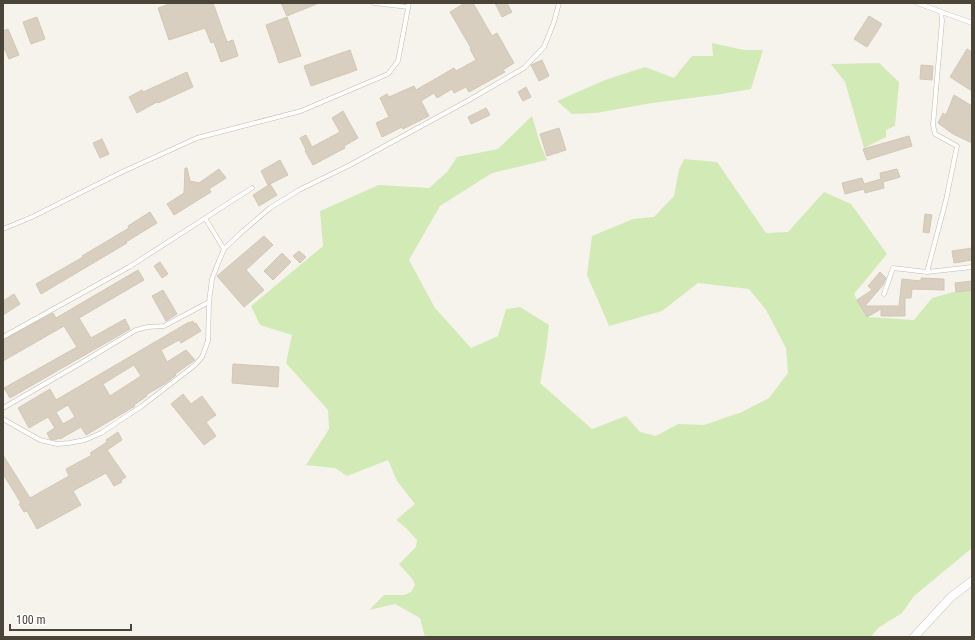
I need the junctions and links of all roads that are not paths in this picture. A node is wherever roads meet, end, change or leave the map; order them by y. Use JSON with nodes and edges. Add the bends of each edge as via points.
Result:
{"nodes":[{"id":1,"x":374,"y":3,"type":"edge"},
{"id":2,"x":559,"y":3,"type":"edge"},
{"id":3,"x":917,"y":3,"type":"edge"},
{"id":4,"x":408,"y":5,"type":"edge"},
{"id":5,"x":941,"y":12,"type":"junction"},
{"id":6,"x":972,"y":23,"type":"edge"},
{"id":7,"x":252,"y":188,"type":"dead end"},
{"id":8,"x":205,"y":218,"type":"junction"},
{"id":9,"x":3,"y":228,"type":"edge"},
{"id":10,"x":224,"y":249,"type":"junction"},
{"id":11,"x":972,"y":267,"type":"edge"},
{"id":12,"x":927,"y":272,"type":"junction"},
{"id":13,"x":884,"y":294,"type":"dead end"},
{"id":14,"x":209,"y":302,"type":"junction"},
{"id":15,"x":3,"y":337,"type":"edge"},
{"id":16,"x":3,"y":408,"type":"edge"},
{"id":17,"x":3,"y":419,"type":"edge"},
{"id":18,"x":972,"y":581,"type":"edge"},
{"id":19,"x":914,"y":637,"type":"edge"}],
"edges":[{"from":1,"to":4,"type":"lane"},
{"from":2,"to":10,"type":"lane","via":[[544,47],[524,68],[350,165],[299,190],[270,208]]},
{"from":3,"to":5,"type":"lane"},
{"from":4,"to":9,"type":"lane","via":[[398,62],[388,74],[301,111],[196,138],[32,217]]},
{"from":5,"to":6,"type":"lane"},
{"from":5,"to":12,"type":"lane","via":[[933,125],[935,134],[957,146]]},
{"from":7,"to":8,"type":"lane"},
{"from":8,"to":10,"type":"lane"},
{"from":8,"to":15,"type":"lane","via":[[129,267]]},
{"from":10,"to":14,"type":"lane","via":[[212,279]]},
{"from":11,"to":12,"type":"lane"},
{"from":12,"to":13,"type":"lane","via":[[892,268]]},
{"from":14,"to":16,"type":"lane","via":[[164,326],[136,330]]},
{"from":14,"to":17,"type":"lane","via":[[208,341],[202,357],[142,406],[102,433],[85,440],[56,444],[40,440]]},
{"from":18,"to":19,"type":"street","via":[[951,597]]}]}
